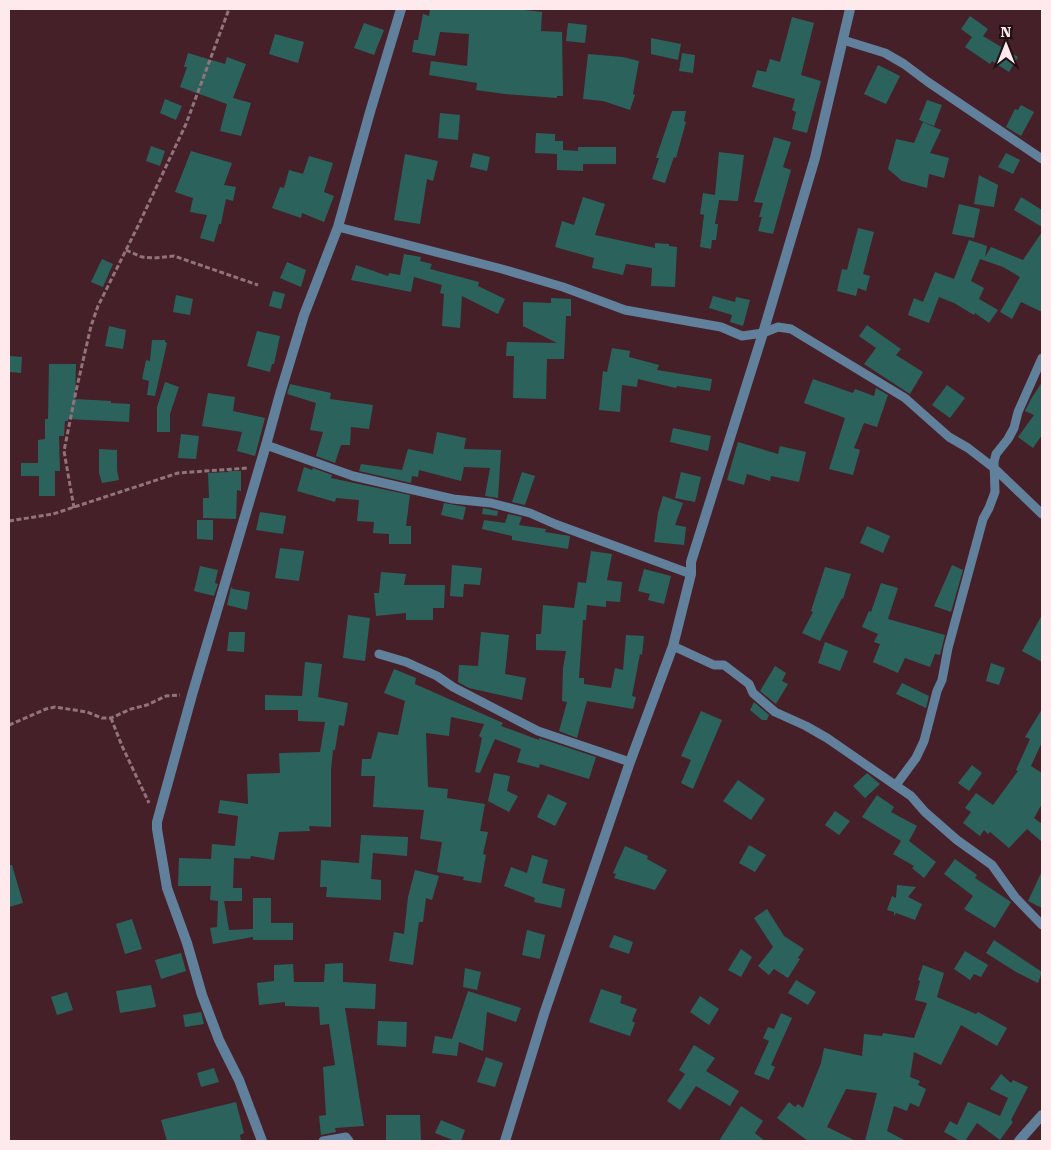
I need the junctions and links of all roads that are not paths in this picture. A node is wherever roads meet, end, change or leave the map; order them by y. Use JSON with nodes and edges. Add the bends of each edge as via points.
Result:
{"nodes":[{"id":1,"x":401,"y":9,"type":"edge"},
{"id":2,"x":850,"y":9,"type":"edge"},
{"id":3,"x":843,"y":40,"type":"junction"},
{"id":4,"x":1042,"y":159,"type":"edge"},
{"id":5,"x":338,"y":227,"type":"junction"},
{"id":6,"x":763,"y":334,"type":"junction"},
{"id":7,"x":1042,"y":358,"type":"edge"},
{"id":8,"x":266,"y":445,"type":"junction"},
{"id":9,"x":994,"y":468,"type":"junction"},
{"id":10,"x":1042,"y":514,"type":"edge"},
{"id":11,"x":691,"y":574,"type":"junction"},
{"id":12,"x":673,"y":646,"type":"junction"},
{"id":13,"x":379,"y":654,"type":"dead end"},
{"id":14,"x":630,"y":762,"type":"junction"},
{"id":15,"x":896,"y":784,"type":"junction"},
{"id":16,"x":1042,"y":925,"type":"edge"},
{"id":17,"x":1042,"y":1115,"type":"edge"},
{"id":18,"x":262,"y":1141,"type":"edge"},
{"id":19,"x":323,"y":1141,"type":"edge"},
{"id":20,"x":350,"y":1141,"type":"edge"},
{"id":21,"x":505,"y":1141,"type":"edge"},
{"id":22,"x":1019,"y":1141,"type":"edge"}],
"edges":[{"from":1,"to":5,"type":"street"},
{"from":2,"to":3,"type":"street"},
{"from":3,"to":4,"type":"lane","via":[[885,53],[904,64]]},
{"from":3,"to":6,"type":"street","via":[[815,158]]},
{"from":5,"to":6,"type":"lane","via":[[502,269],[624,310],[721,327],[742,336]]},
{"from":5,"to":8,"type":"street","via":[[304,315]]},
{"from":6,"to":9,"type":"lane","via":[[778,327],[791,329],[812,341],[905,398],[949,437]]},
{"from":6,"to":11,"type":"street","via":[[691,562]]},
{"from":7,"to":9,"type":"lane","via":[[1014,428],[996,454]]},
{"from":8,"to":11,"type":"lane","via":[[353,476],[530,513]]},
{"from":8,"to":18,"type":"street","via":[[157,822],[167,888],[202,995]]},
{"from":9,"to":10,"type":"lane"},
{"from":9,"to":15,"type":"lane","via":[[995,492],[983,519],[924,741],[916,758]]},
{"from":11,"to":12,"type":"street"},
{"from":12,"to":14,"type":"street"},
{"from":12,"to":15,"type":"lane","via":[[714,665],[724,665],[749,684],[753,693],[775,712],[827,738]]},
{"from":13,"to":14,"type":"lane","via":[[437,676],[538,731]]},
{"from":14,"to":21,"type":"street","via":[[544,1014]]},
{"from":15,"to":16,"type":"lane","via":[[957,840],[992,866],[1015,898]]},
{"from":17,"to":22,"type":"street"},
{"from":19,"to":20,"type":"lane","via":[[346,1137]]}]}
